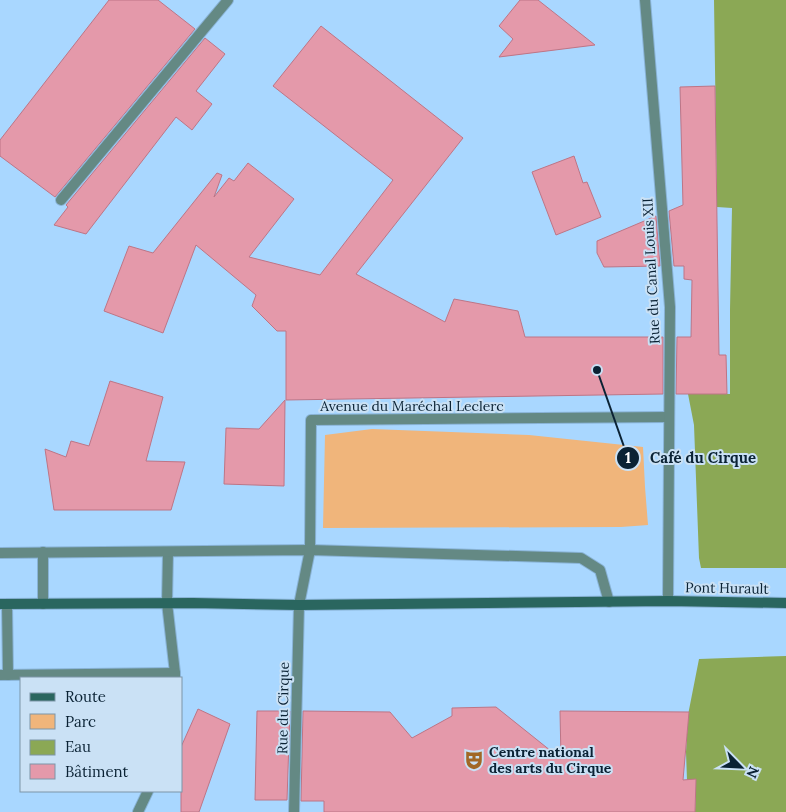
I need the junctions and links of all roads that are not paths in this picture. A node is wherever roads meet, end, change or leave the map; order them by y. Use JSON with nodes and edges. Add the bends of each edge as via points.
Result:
{"nodes":[{"id":1,"x":228,"y":0,"type":"edge"},
{"id":2,"x":645,"y":0,"type":"edge"},
{"id":3,"x":61,"y":200,"type":"dead end"},
{"id":4,"x":669,"y":417,"type":"junction"},
{"id":5,"x":310,"y":550,"type":"junction"},
{"id":6,"x":43,"y":552,"type":"junction"},
{"id":7,"x":168,"y":552,"type":"junction"},
{"id":8,"x":0,"y":553,"type":"edge"},
{"id":9,"x":668,"y":601,"type":"junction"},
{"id":10,"x":609,"y":602,"type":"junction"},
{"id":11,"x":167,"y":603,"type":"junction"},
{"id":12,"x":786,"y":603,"type":"edge"},
{"id":13,"x":4,"y":604,"type":"edge"},
{"id":14,"x":43,"y":604,"type":"junction"},
{"id":15,"x":299,"y":606,"type":"junction"},
{"id":16,"x":4,"y":675,"type":"edge"},
{"id":17,"x":175,"y":676,"type":"edge"},
{"id":18,"x":148,"y":792,"type":"edge"},
{"id":19,"x":138,"y":812,"type":"edge"},
{"id":20,"x":294,"y":812,"type":"edge"}],
"edges":[{"from":1,"to":3,"type":"street"},
{"from":2,"to":4,"type":"street","name":"Rue du Canal Louis XII","via":[[670,306]]},
{"from":4,"to":5,"type":"street","name":"Avenue du Maréchal Leclerc","via":[[311,420]]},
{"from":4,"to":9,"type":"street","name":"Rue du Canal Louis XII"},
{"from":5,"to":7,"type":"street"},
{"from":5,"to":10,"type":"street","via":[[582,558],[600,570]]},
{"from":5,"to":15,"type":"street","name":"Avenue du Maréchal Leclerc"},
{"from":6,"to":7,"type":"street"},
{"from":6,"to":8,"type":"street"},
{"from":6,"to":14,"type":"street"},
{"from":7,"to":11,"type":"street"},
{"from":9,"to":10,"type":"main road"},
{"from":9,"to":12,"type":"main road","name":"Pont Hurault"},
{"from":10,"to":15,"type":"main road"},
{"from":11,"to":14,"type":"main road"},
{"from":11,"to":15,"type":"main road"},
{"from":11,"to":17,"type":"street"},
{"from":13,"to":14,"type":"main road"},
{"from":13,"to":16,"type":"street"},
{"from":15,"to":20,"type":"street","name":"Rue du Cirque"},
{"from":16,"to":17,"type":"street"},
{"from":18,"to":19,"type":"street"}]}
